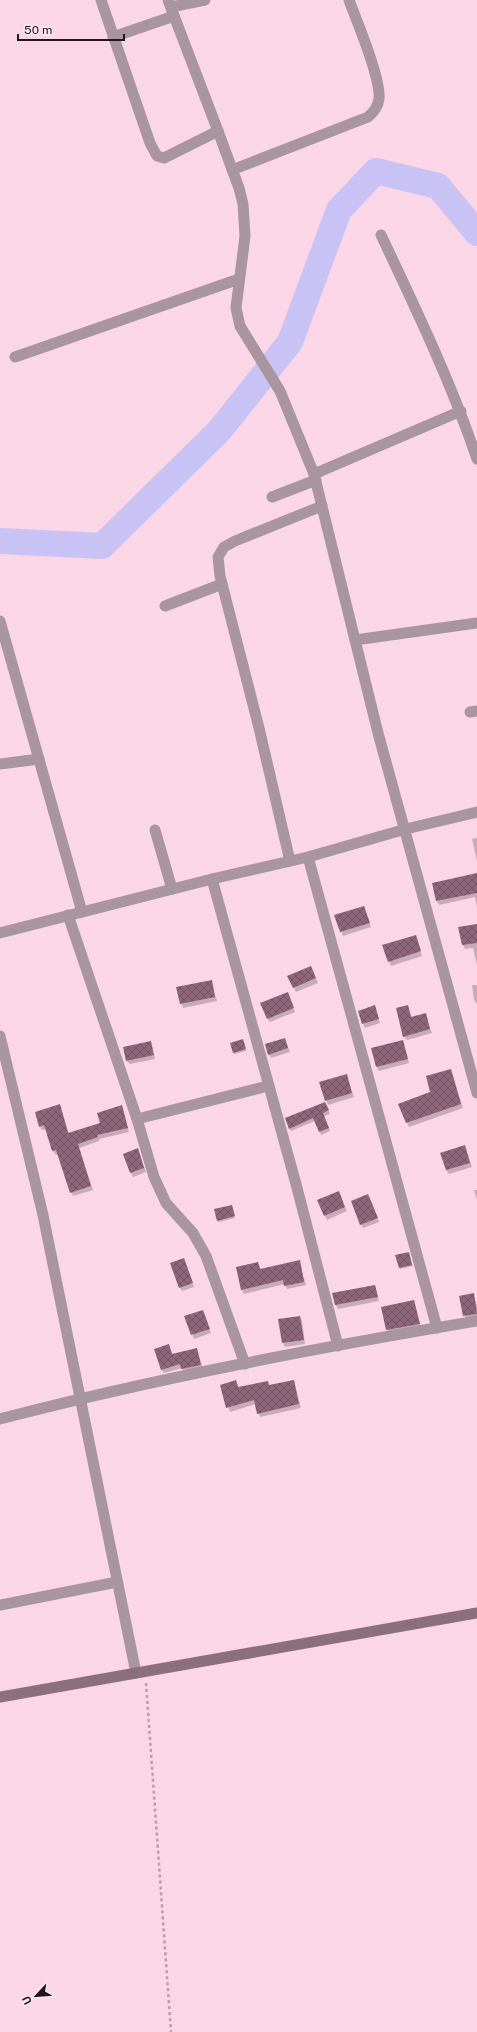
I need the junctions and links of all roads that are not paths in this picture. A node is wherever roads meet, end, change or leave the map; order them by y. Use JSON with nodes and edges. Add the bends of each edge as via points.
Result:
{"nodes":[{"id":1,"x":101,"y":0,"type":"edge"},
{"id":2,"x":205,"y":0,"type":"edge"},
{"id":3,"x":349,"y":0,"type":"edge"},
{"id":4,"x":171,"y":8,"type":"edge"},
{"id":5,"x":113,"y":37,"type":"junction"},
{"id":6,"x":218,"y":131,"type":"junction"},
{"id":7,"x":232,"y":170,"type":"junction"},
{"id":8,"x":381,"y":235,"type":"dead end"},
{"id":9,"x":239,"y":279,"type":"junction"},
{"id":10,"x":15,"y":357,"type":"dead end"},
{"id":11,"x":461,"y":412,"type":"junction"},
{"id":12,"x":477,"y":459,"type":"edge"},
{"id":13,"x":315,"y":477,"type":"junction"},
{"id":14,"x":272,"y":497,"type":"dead end"},
{"id":15,"x":322,"y":506,"type":"junction"},
{"id":16,"x":222,"y":584,"type":"junction"},
{"id":17,"x":165,"y":606,"type":"dead end"},
{"id":18,"x":0,"y":621,"type":"edge"},
{"id":19,"x":477,"y":623,"type":"edge"},
{"id":20,"x":354,"y":640,"type":"junction"},
{"id":21,"x":39,"y":758,"type":"junction"},
{"id":22,"x":0,"y":764,"type":"edge"},
{"id":23,"x":477,"y":812,"type":"edge"},
{"id":24,"x":406,"y":829,"type":"junction"},
{"id":25,"x":155,"y":830,"type":"dead end"},
{"id":26,"x":308,"y":857,"type":"junction"},
{"id":27,"x":290,"y":861,"type":"junction"},
{"id":28,"x":212,"y":879,"type":"junction"},
{"id":29,"x":172,"y":889,"type":"junction"},
{"id":30,"x":82,"y":912,"type":"junction"},
{"id":31,"x":68,"y":915,"type":"junction"},
{"id":32,"x":0,"y":933,"type":"edge"},
{"id":33,"x":0,"y":1036,"type":"edge"},
{"id":34,"x":268,"y":1086,"type":"junction"},
{"id":35,"x":477,"y":1093,"type":"edge"},
{"id":36,"x":137,"y":1119,"type":"junction"},
{"id":37,"x":477,"y":1321,"type":"edge"},
{"id":38,"x":437,"y":1328,"type":"junction"},
{"id":39,"x":338,"y":1346,"type":"junction"},
{"id":40,"x":245,"y":1364,"type":"junction"},
{"id":41,"x":81,"y":1398,"type":"junction"},
{"id":42,"x":0,"y":1419,"type":"edge"},
{"id":43,"x":117,"y":1582,"type":"junction"},
{"id":44,"x":0,"y":1605,"type":"edge"},
{"id":45,"x":477,"y":1613,"type":"edge"},
{"id":46,"x":140,"y":1673,"type":"junction"},
{"id":47,"x":0,"y":1698,"type":"edge"}],
"edges":[{"from":1,"to":5,"type":"street"},
{"from":2,"to":4,"type":"street"},
{"from":3,"to":7,"type":"street","via":[[376,78],[379,98],[376,109],[368,117]]},
{"from":4,"to":5,"type":"street"},
{"from":4,"to":6,"type":"street"},
{"from":5,"to":6,"type":"street","via":[[150,143],[157,156],[164,158]]},
{"from":6,"to":7,"type":"street"},
{"from":7,"to":9,"type":"street","via":[[245,219]]},
{"from":8,"to":11,"type":"street"},
{"from":9,"to":10,"type":"street"},
{"from":9,"to":13,"type":"street","via":[[236,314],[240,326],[280,391]]},
{"from":11,"to":12,"type":"street"},
{"from":11,"to":13,"type":"street"},
{"from":13,"to":14,"type":"street"},
{"from":13,"to":15,"type":"street"},
{"from":15,"to":16,"type":"street","via":[[224,547],[218,561]]},
{"from":15,"to":20,"type":"street"},
{"from":16,"to":17,"type":"street"},
{"from":16,"to":27,"type":"street"},
{"from":18,"to":21,"type":"street"},
{"from":19,"to":20,"type":"street"},
{"from":20,"to":24,"type":"street"},
{"from":21,"to":22,"type":"street"},
{"from":21,"to":30,"type":"street"},
{"from":23,"to":24,"type":"street"},
{"from":24,"to":26,"type":"street"},
{"from":24,"to":35,"type":"street"},
{"from":25,"to":29,"type":"street"},
{"from":26,"to":27,"type":"street"},
{"from":26,"to":38,"type":"street"},
{"from":27,"to":28,"type":"street"},
{"from":28,"to":29,"type":"street"},
{"from":28,"to":34,"type":"street"},
{"from":29,"to":30,"type":"street"},
{"from":30,"to":31,"type":"street"},
{"from":31,"to":32,"type":"street"},
{"from":31,"to":36,"type":"street"},
{"from":33,"to":41,"type":"street","via":[[43,1216]]},
{"from":34,"to":36,"type":"street"},
{"from":34,"to":39,"type":"street"},
{"from":36,"to":40,"type":"street","via":[[162,1195],[173,1212],[193,1233],[206,1256]]},
{"from":37,"to":38,"type":"street"},
{"from":38,"to":39,"type":"street"},
{"from":39,"to":40,"type":"street"},
{"from":40,"to":41,"type":"street"},
{"from":41,"to":42,"type":"street"},
{"from":41,"to":43,"type":"street"},
{"from":43,"to":44,"type":"street"},
{"from":43,"to":46,"type":"street"},
{"from":45,"to":46,"type":"main road"},
{"from":46,"to":47,"type":"main road"}]}
